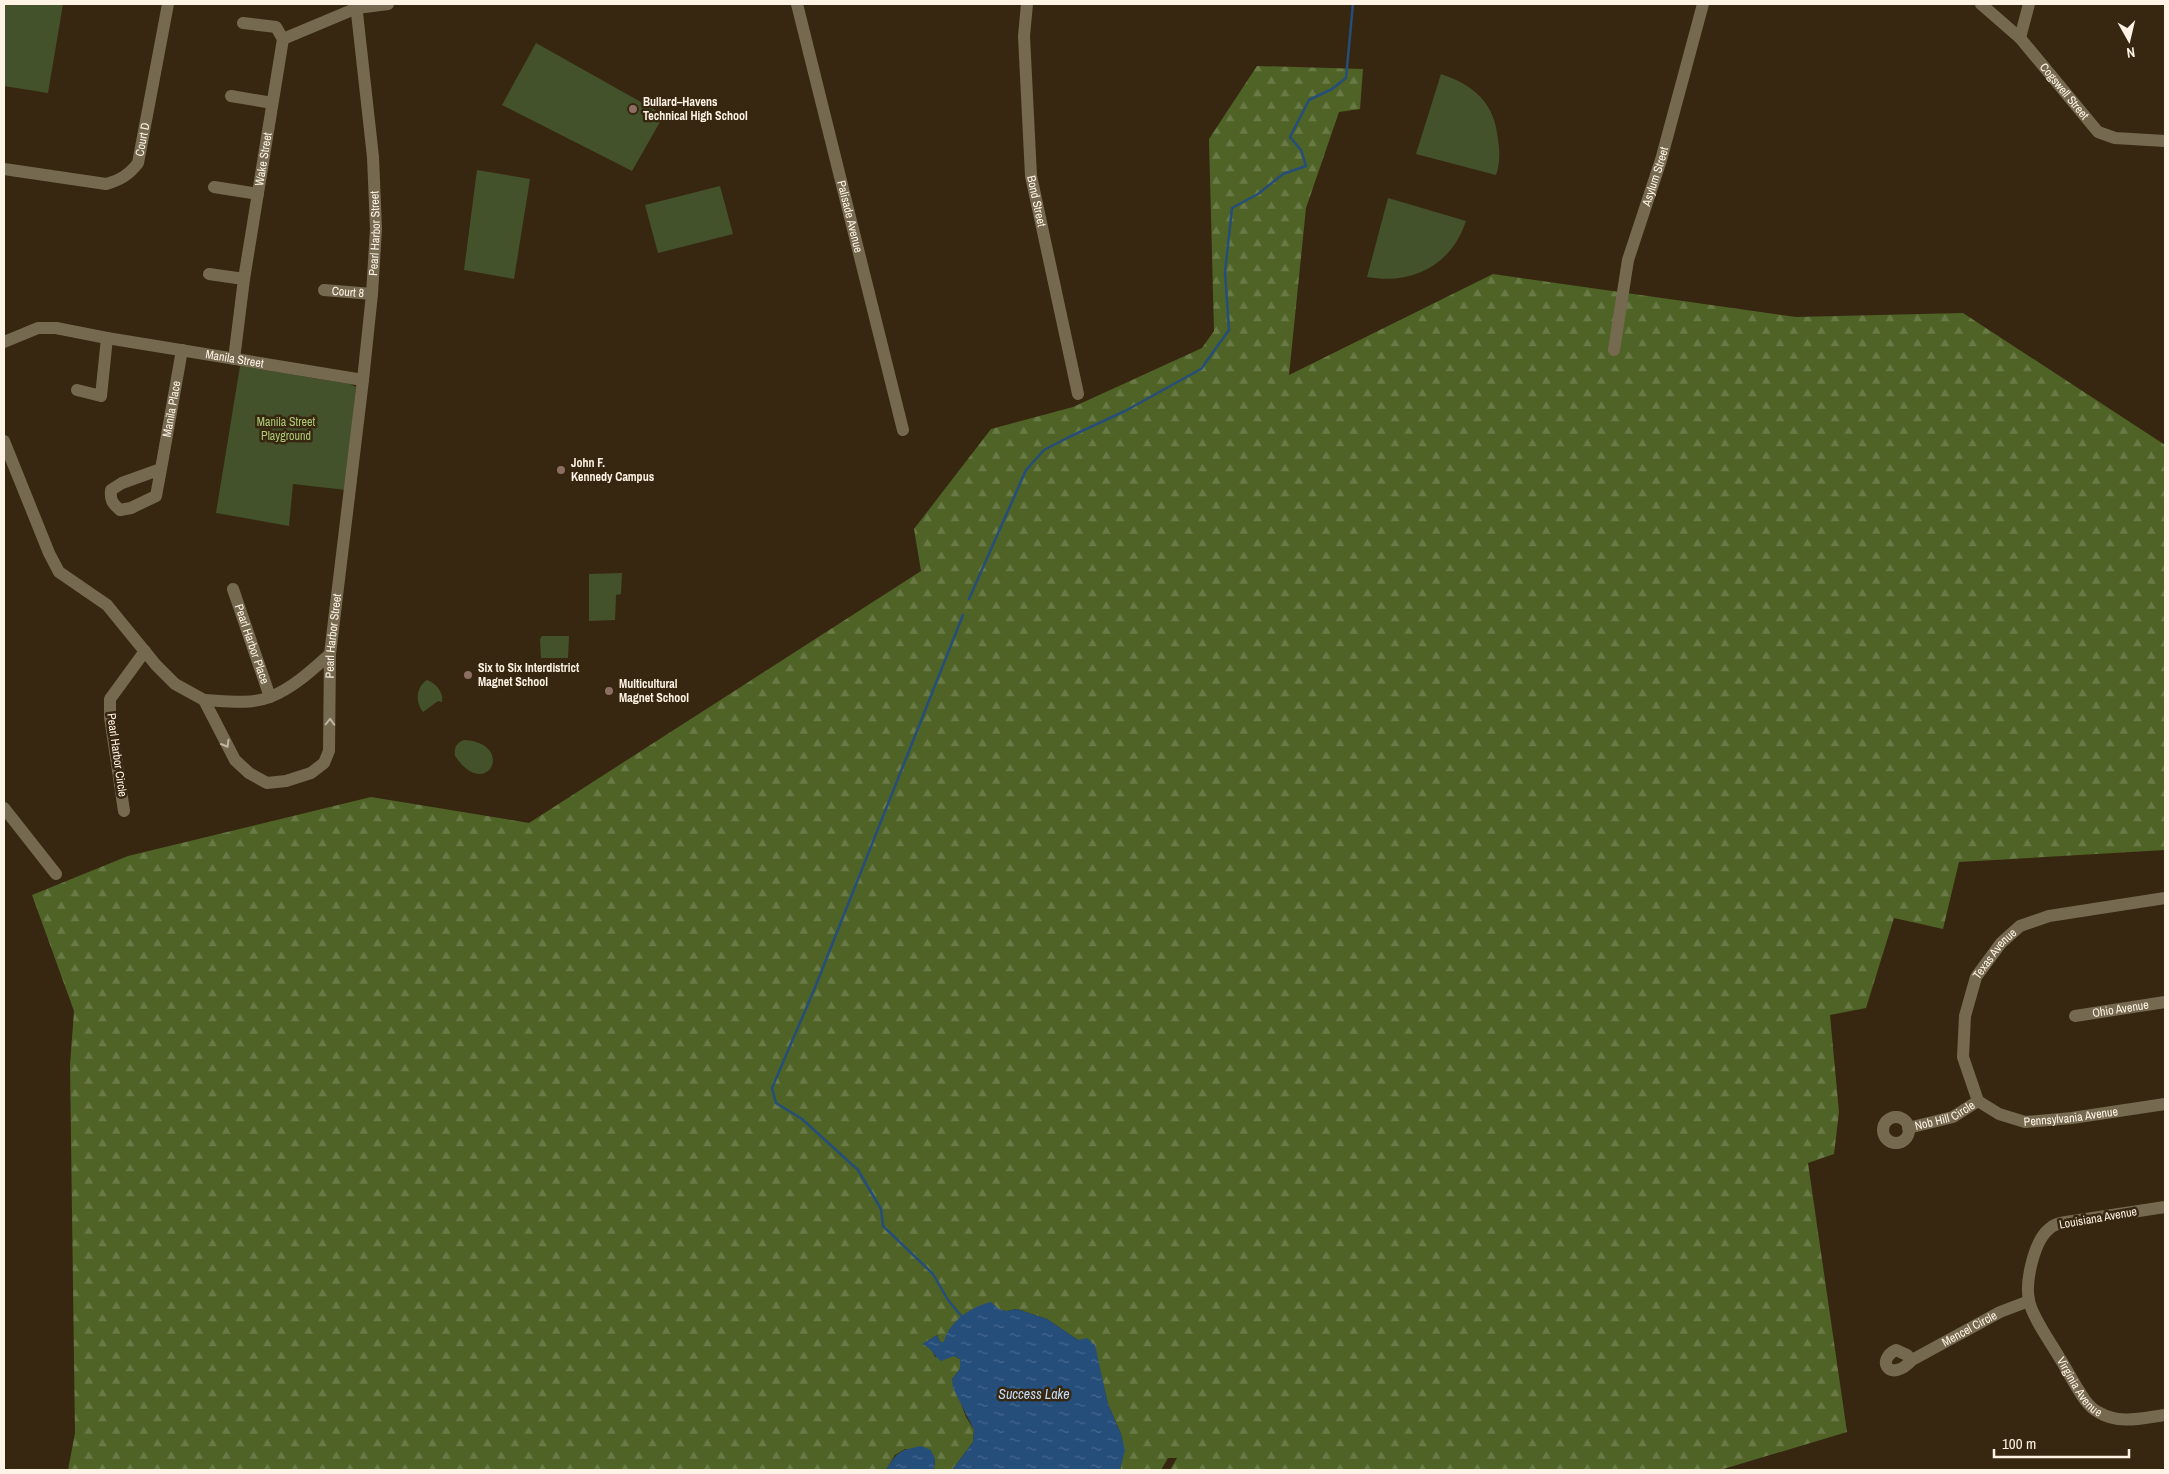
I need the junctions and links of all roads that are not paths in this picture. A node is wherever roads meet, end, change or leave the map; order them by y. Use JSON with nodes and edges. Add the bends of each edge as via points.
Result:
{"nodes":[{"id":1,"x":168,"y":4,"type":"edge"},
{"id":2,"x":388,"y":4,"type":"edge"},
{"id":3,"x":797,"y":4,"type":"edge"},
{"id":4,"x":1027,"y":4,"type":"edge"},
{"id":5,"x":1703,"y":4,"type":"edge"},
{"id":6,"x":1981,"y":4,"type":"edge"},
{"id":7,"x":2029,"y":4,"type":"edge"},
{"id":8,"x":357,"y":6,"type":"edge"},
{"id":9,"x":244,"y":24,"type":"dead end"},
{"id":10,"x":2020,"y":38,"type":"junction"},
{"id":11,"x":283,"y":39,"type":"junction"},
{"id":12,"x":231,"y":96,"type":"dead end"},
{"id":13,"x":272,"y":104,"type":"junction"},
{"id":14,"x":2165,"y":141,"type":"edge"},
{"id":15,"x":4,"y":169,"type":"edge"},
{"id":16,"x":214,"y":187,"type":"dead end"},
{"id":17,"x":258,"y":194,"type":"junction"},
{"id":18,"x":209,"y":274,"type":"dead end"},
{"id":19,"x":244,"y":279,"type":"junction"},
{"id":20,"x":324,"y":290,"type":"dead end"},
{"id":21,"x":372,"y":294,"type":"junction"},
{"id":22,"x":108,"y":338,"type":"junction"},
{"id":23,"x":4,"y":342,"type":"edge"},
{"id":24,"x":182,"y":350,"type":"junction"},
{"id":25,"x":1614,"y":350,"type":"dead end"},
{"id":26,"x":234,"y":359,"type":"junction"},
{"id":27,"x":363,"y":380,"type":"junction"},
{"id":28,"x":77,"y":390,"type":"dead end"},
{"id":29,"x":1078,"y":394,"type":"dead end"},
{"id":30,"x":903,"y":430,"type":"dead end"},
{"id":31,"x":4,"y":441,"type":"edge"},
{"id":32,"x":161,"y":469,"type":"dead end"},
{"id":33,"x":233,"y":589,"type":"dead end"},
{"id":34,"x":145,"y":651,"type":"junction"},
{"id":35,"x":330,"y":654,"type":"junction"},
{"id":36,"x":270,"y":697,"type":"junction"},
{"id":37,"x":204,"y":700,"type":"junction"},
{"id":38,"x":5,"y":811,"type":"edge"},
{"id":39,"x":124,"y":811,"type":"dead end"},
{"id":40,"x":56,"y":874,"type":"dead end"},
{"id":41,"x":2165,"y":898,"type":"edge"},
{"id":42,"x":2165,"y":1002,"type":"edge"},
{"id":43,"x":2075,"y":1016,"type":"dead end"},
{"id":44,"x":1978,"y":1101,"type":"junction"},
{"id":45,"x":2165,"y":1104,"type":"edge"},
{"id":46,"x":1908,"y":1128,"type":"dead end"},
{"id":47,"x":2165,"y":1207,"type":"edge"},
{"id":48,"x":2029,"y":1301,"type":"junction"},
{"id":49,"x":1912,"y":1360,"type":"dead end"},
{"id":50,"x":2165,"y":1415,"type":"edge"}],
"edges":[{"from":1,"to":15,"type":"street","name":"Court D","via":[[138,163],[132,172],[106,184]]},
{"from":2,"to":8,"type":"street"},
{"from":3,"to":30,"type":"street","name":"Palisade Avenue"},
{"from":4,"to":29,"type":"street","name":"Bond Street","via":[[1024,36],[1032,176]]},
{"from":5,"to":25,"type":"street","name":"Asylum Street","via":[[1662,160],[1628,260]]},
{"from":6,"to":10,"type":"street","name":"Cogswell Street"},
{"from":7,"to":10,"type":"street"},
{"from":8,"to":11,"type":"street"},
{"from":8,"to":21,"type":"street","name":"Pearl Harbor Street","via":[[373,157],[376,230]]},
{"from":9,"to":11,"type":"street","via":[[276,27]]},
{"from":10,"to":14,"type":"street","name":"Cogswell Street","via":[[2098,132],[2115,138]]},
{"from":11,"to":13,"type":"street","name":"Wake Street"},
{"from":12,"to":13,"type":"street"},
{"from":13,"to":17,"type":"street","name":"Wake Street"},
{"from":16,"to":17,"type":"street"},
{"from":17,"to":19,"type":"street","name":"Wake Street"},
{"from":18,"to":19,"type":"street"},
{"from":19,"to":26,"type":"street","name":"Wake Street"},
{"from":20,"to":21,"type":"street","name":"Court 8"},
{"from":21,"to":27,"type":"street","name":"Pearl Harbor Street"},
{"from":22,"to":23,"type":"street","name":"Manila Street","via":[[56,328],[38,328]]},
{"from":22,"to":24,"type":"street","name":"Manila Street"},
{"from":22,"to":28,"type":"street","via":[[101,396]]},
{"from":24,"to":26,"type":"street","name":"Manila Street"},
{"from":24,"to":32,"type":"street","name":"Manila Place"},
{"from":26,"to":27,"type":"street","name":"Manila Street"},
{"from":27,"to":35,"type":"street","name":"Pearl Harbor Street"},
{"from":31,"to":34,"type":"street","via":[[49,553],[60,572],[107,606]]},
{"from":33,"to":36,"type":"street","name":"Pearl Harbor Place"},
{"from":34,"to":37,"type":"street","via":[[176,684]]},
{"from":34,"to":39,"type":"street","name":"Pearl Harbor Circle","via":[[110,699]]},
{"from":35,"to":36,"type":"street","name":"Pearl Harbor Place","via":[[302,678]]},
{"from":37,"to":35,"type":"street","name":"Pearl Harbor Street","one_way":true,"via":[[235,760],[249,774],[267,783],[311,773],[324,763],[329,751]]},
{"from":36,"to":37,"type":"street","name":"Pearl Harbor Place","via":[[241,702]]},
{"from":38,"to":40,"type":"street"},
{"from":41,"to":44,"type":"street","name":"Texas Avenue","via":[[2049,916],[2020,926],[2001,943],[1976,977],[1965,1016],[1963,1057]]},
{"from":42,"to":43,"type":"street","name":"Ohio Avenue"},
{"from":44,"to":45,"type":"street","name":"Pennsylvania Avenue","via":[[1999,1114],[2024,1122]]},
{"from":44,"to":46,"type":"street","name":"Nob Hill Circle","via":[[1953,1117]]},
{"from":47,"to":48,"type":"street","name":"Louisiana Avenue","via":[[2055,1224],[2047,1230],[2036,1250],[2029,1278]]},
{"from":48,"to":49,"type":"street","name":"Mencel Circle","via":[[2000,1312]]},
{"from":48,"to":50,"type":"street","name":"Virginia Avenue","via":[[2085,1401],[2098,1412],[2126,1420]]}]}
